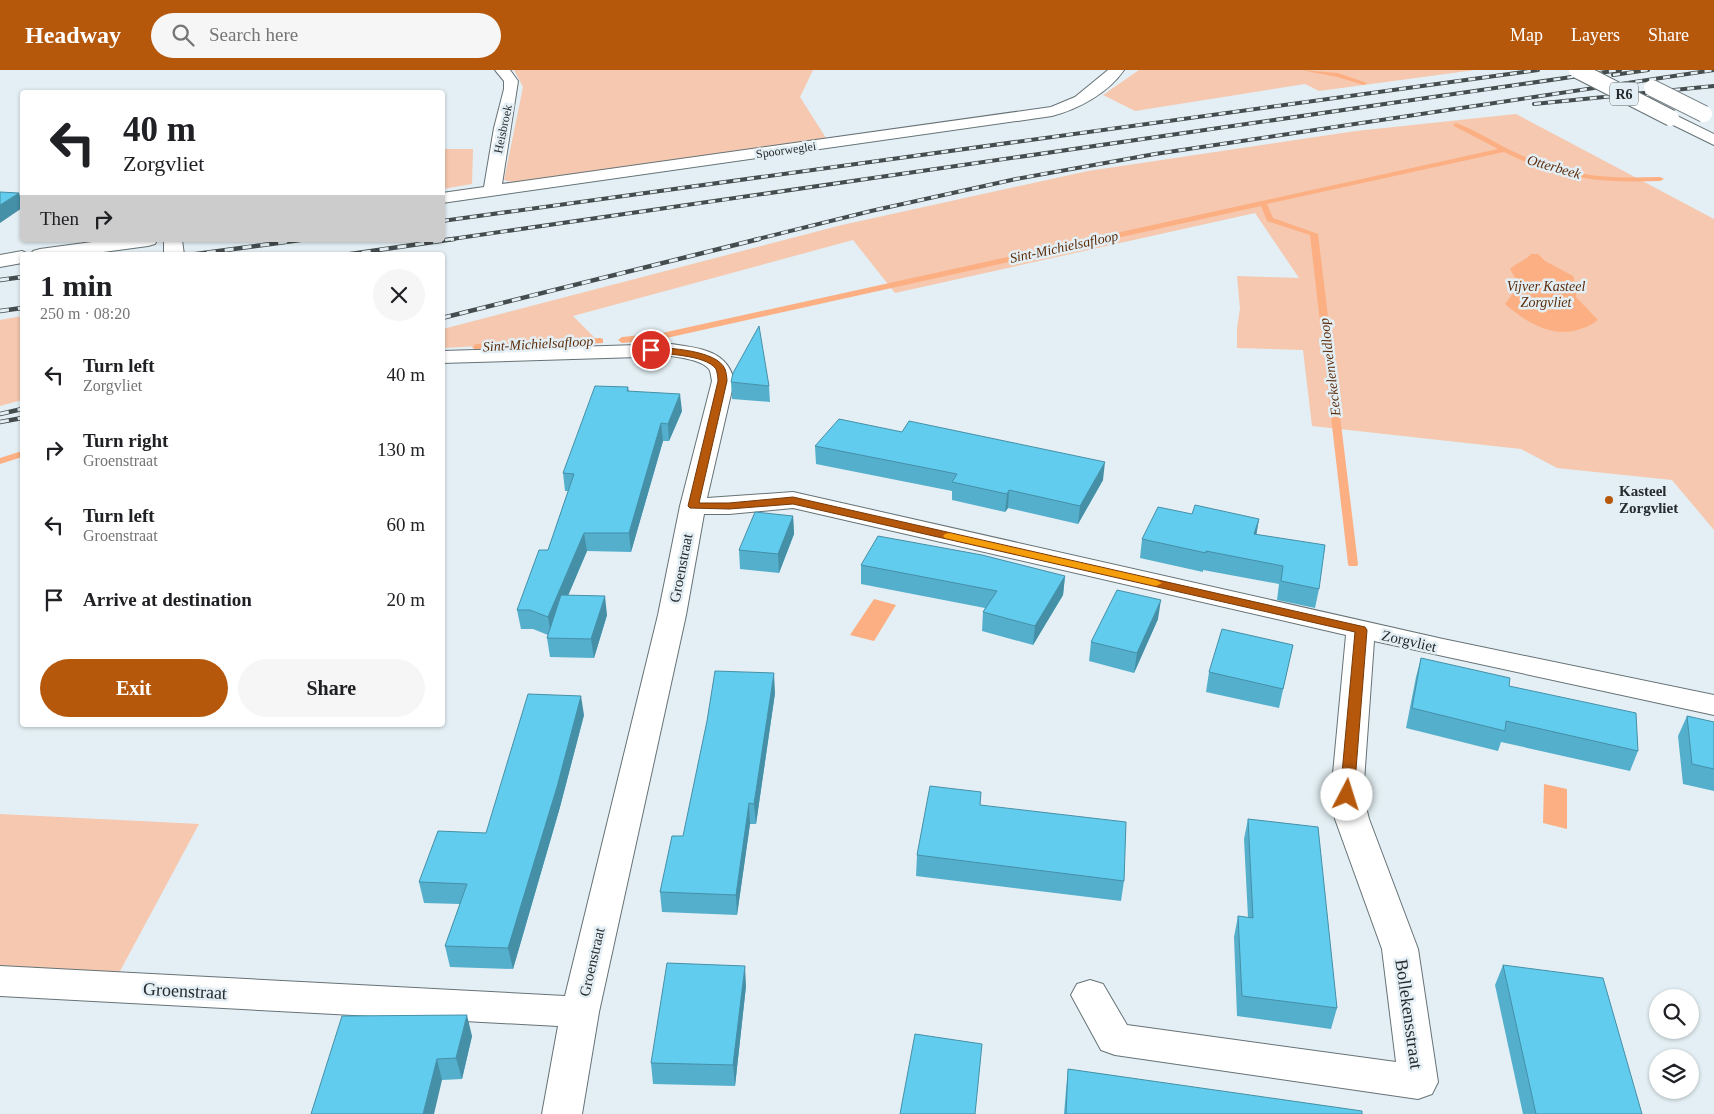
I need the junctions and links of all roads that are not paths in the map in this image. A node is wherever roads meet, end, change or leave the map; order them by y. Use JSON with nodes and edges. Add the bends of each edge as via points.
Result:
{"nodes":[{"id":1,"x":502,"y":70,"type":"edge"},
{"id":2,"x":1117,"y":70,"type":"edge"},
{"id":3,"x":1576,"y":70,"type":"edge"},
{"id":4,"x":1641,"y":83,"type":"dead end"},
{"id":5,"x":1709,"y":117,"type":"edge"},
{"id":6,"x":1714,"y":140,"type":"edge"},
{"id":7,"x":492,"y":190,"type":"junction"},
{"id":8,"x":445,"y":198,"type":"edge"},
{"id":9,"x":134,"y":242,"type":"edge"},
{"id":10,"x":62,"y":252,"type":"edge"},
{"id":11,"x":20,"y":258,"type":"edge"},
{"id":12,"x":0,"y":261,"type":"edge"},
{"id":13,"x":445,"y":357,"type":"edge"},
{"id":14,"x":693,"y":506,"type":"junction"},
{"id":15,"x":1361,"y":630,"type":"junction"},
{"id":16,"x":1714,"y":705,"type":"edge"},
{"id":17,"x":0,"y":982,"type":"edge"},
{"id":18,"x":1090,"y":995,"type":"dead end"},
{"id":19,"x":580,"y":1012,"type":"junction"},
{"id":20,"x":562,"y":1114,"type":"edge"}],
"edges":[{"from":1,"to":7,"type":"main road","name":"Heisbroek","via":[[511,81],[511,89]]},
{"from":2,"to":7,"type":"main road","name":"Spoorweglei","via":[[1084,100],[1052,111]]},
{"from":3,"to":6,"type":"main road","number":"R6","bridge":true},
{"from":4,"to":5,"type":"main road","number":"R6","bridge":true},
{"from":7,"to":8,"type":"main road","name":"Spoorweglei"},
{"from":9,"to":10,"type":"main road"},
{"from":11,"to":12,"type":"main road"},
{"from":13,"to":14,"type":"main road","name":"Groenstraat","via":[[651,350],[684,352],[712,361],[720,368],[723,381]]},
{"from":14,"to":15,"type":"main road","name":"Zorgvliet","via":[[793,500]]},
{"from":14,"to":19,"type":"main road","name":"Groenstraat","via":[[672,615]]},
{"from":15,"to":16,"type":"main road","name":"Zorgvliet"},
{"from":15,"to":18,"type":"main road","name":"Bollekensstraat","via":[[1347,795],[1352,819],[1400,949],[1418,1082],[1115,1040]]},
{"from":17,"to":19,"type":"main road","name":"Groenstraat"},
{"from":19,"to":20,"type":"main road","name":"Groenstraat"}]}
